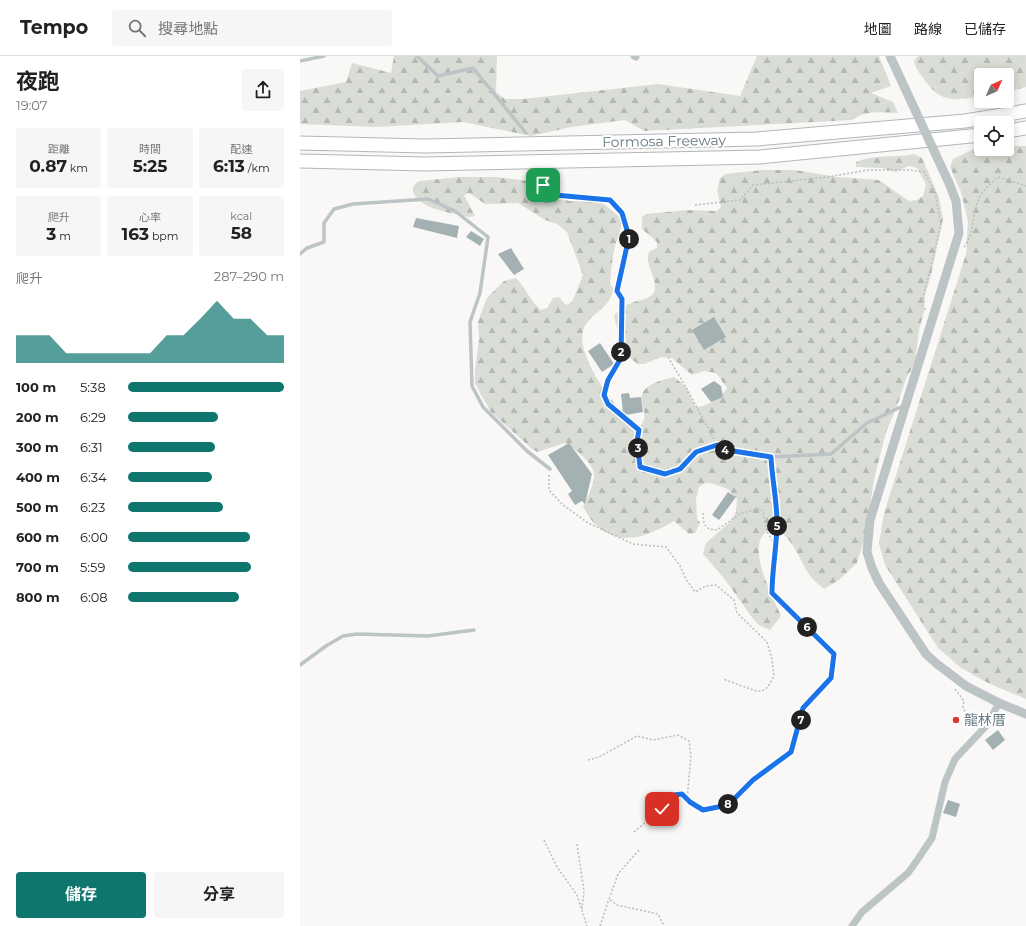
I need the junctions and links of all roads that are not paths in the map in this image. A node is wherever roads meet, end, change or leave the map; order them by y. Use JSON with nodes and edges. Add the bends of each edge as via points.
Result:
{"nodes":[{"id":1,"x":324,"y":56,"type":"edge"},
{"id":2,"x":417,"y":56,"type":"edge"},
{"id":3,"x":890,"y":56,"type":"edge"},
{"id":4,"x":300,"y":61,"type":"edge"},
{"id":5,"x":1026,"y":111,"type":"edge"},
{"id":6,"x":1026,"y":128,"type":"edge"},
{"id":7,"x":1014,"y":130,"type":"edge"},
{"id":8,"x":526,"y":133,"type":"dead end"},
{"id":9,"x":974,"y":136,"type":"edge"},
{"id":10,"x":300,"y":143,"type":"edge"},
{"id":11,"x":300,"y":161,"type":"edge"},
{"id":12,"x":538,"y":178,"type":"dead end"},
{"id":13,"x":300,"y":254,"type":"edge"},
{"id":14,"x":906,"y":404,"type":"junction"},
{"id":15,"x":550,"y":469,"type":"road end"},
{"id":16,"x":474,"y":630,"type":"dead end"},
{"id":17,"x":300,"y":665,"type":"edge"},
{"id":18,"x":999,"y":703,"type":"junction"},
{"id":19,"x":1026,"y":714,"type":"edge"},
{"id":20,"x":852,"y":926,"type":"edge"}],
"edges":[{"from":1,"to":4,"type":"lane"},
{"from":2,"to":8,"type":"lane","via":[[438,76],[473,68]]},
{"from":3,"to":14,"type":"street","bridge":true,"via":[[949,183],[956,201],[959,233]]},
{"from":5,"to":10,"type":"highway","name":"Formosa Freeway","via":[[965,121],[757,139],[425,146]]},
{"from":6,"to":7,"type":"highway"},
{"from":9,"to":11,"type":"highway","name":"Formosa Freeway","via":[[760,157],[425,164]]},
{"from":12,"to":14,"type":"lane","via":[[555,195],[610,200],[622,213],[629,237],[617,291],[622,299],[621,358],[608,380],[604,395],[608,404],[639,430],[637,441],[640,467],[665,474],[680,469],[696,452],[717,445],[727,450],[771,457],[831,454],[867,423]]},
{"from":13,"to":15,"type":"lane","via":[[324,242],[324,223],[334,209],[353,204],[428,199],[456,211],[488,237],[480,293],[470,322],[472,386],[483,407],[527,451]]},
{"from":14,"to":18,"type":"street","via":[[870,520],[867,552],[879,583],[926,654],[966,686]]},
{"from":16,"to":17,"type":"lane","via":[[428,636],[343,636]]},
{"from":18,"to":19,"type":"street"},
{"from":18,"to":20,"type":"street","via":[[986,726],[955,759],[945,782],[932,838],[908,872],[862,912]]}]}
